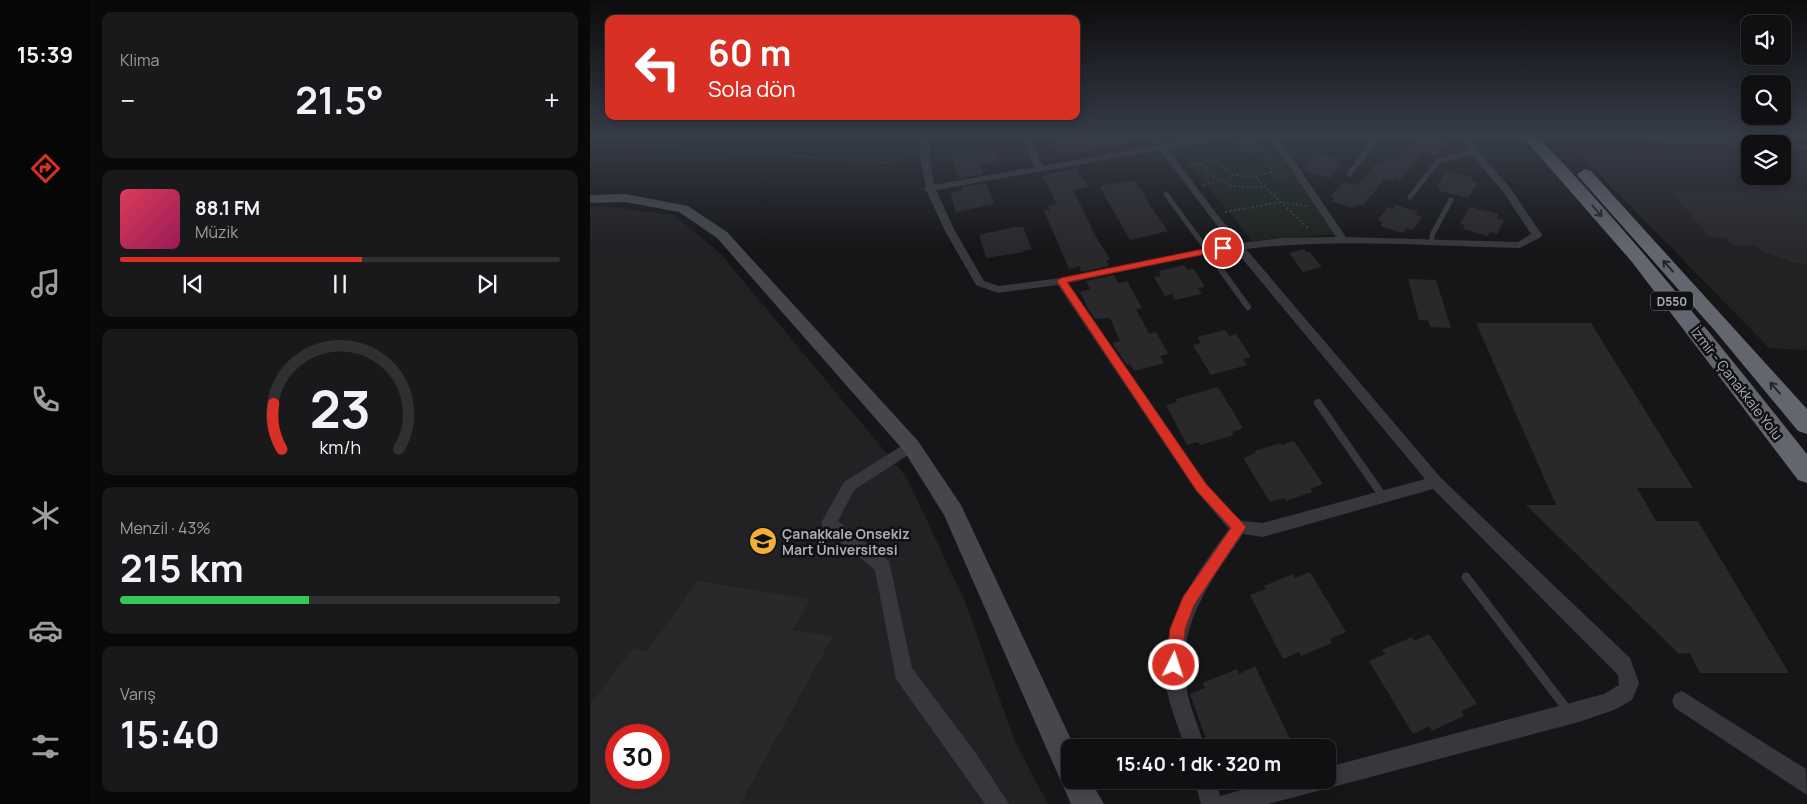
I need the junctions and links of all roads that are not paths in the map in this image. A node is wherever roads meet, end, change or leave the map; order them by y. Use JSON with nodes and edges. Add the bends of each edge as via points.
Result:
{"nodes":[{"id":1,"x":926,"y":174,"type":"edge"},
{"id":2,"x":1011,"y":174,"type":"edge"},
{"id":3,"x":1183,"y":174,"type":"edge"},
{"id":4,"x":1298,"y":174,"type":"edge"},
{"id":5,"x":1428,"y":174,"type":"edge"},
{"id":6,"x":1493,"y":174,"type":"edge"},
{"id":7,"x":1566,"y":174,"type":"edge"},
{"id":8,"x":1583,"y":174,"type":"edge"},
{"id":9,"x":928,"y":189,"type":"junction"},
{"id":10,"x":1166,"y":194,"type":"dead end"},
{"id":11,"x":1410,"y":197,"type":"dead end"},
{"id":12,"x":590,"y":199,"type":"edge"},
{"id":13,"x":1451,"y":200,"type":"dead end"},
{"id":14,"x":1343,"y":240,"type":"junction"},
{"id":15,"x":1431,"y":242,"type":"junction"},
{"id":16,"x":1238,"y":246,"type":"junction"},
{"id":17,"x":1208,"y":250,"type":"junction"},
{"id":18,"x":1061,"y":281,"type":"junction"},
{"id":19,"x":1248,"y":307,"type":"dead end"},
{"id":20,"x":1318,"y":402,"type":"dead end"},
{"id":21,"x":1807,"y":425,"type":"edge"},
{"id":22,"x":911,"y":446,"type":"junction"},
{"id":23,"x":1807,"y":472,"type":"edge"},
{"id":24,"x":1436,"y":482,"type":"junction"},
{"id":25,"x":1384,"y":498,"type":"junction"},
{"id":26,"x":1239,"y":527,"type":"junction"},
{"id":27,"x":1466,"y":577,"type":"dead end"},
{"id":28,"x":1682,"y":701,"type":"dead end"},
{"id":29,"x":1571,"y":714,"type":"junction"},
{"id":30,"x":1192,"y":739,"type":"edge"},
{"id":31,"x":1061,"y":749,"type":"edge"},
{"id":32,"x":1336,"y":776,"type":"edge"},
{"id":33,"x":1807,"y":784,"type":"edge"},
{"id":34,"x":1079,"y":789,"type":"edge"},
{"id":35,"x":1208,"y":789,"type":"edge"},
{"id":36,"x":1284,"y":789,"type":"edge"},
{"id":37,"x":998,"y":804,"type":"edge"},
{"id":38,"x":1089,"y":804,"type":"edge"},
{"id":39,"x":1212,"y":804,"type":"edge"},
{"id":40,"x":1227,"y":804,"type":"edge"}],
"edges":[{"from":1,"to":9,"type":"street"},
{"from":2,"to":9,"type":"street"},
{"from":3,"to":16,"type":"street"},
{"from":4,"to":14,"type":"street"},
{"from":5,"to":11,"type":"lane"},
{"from":6,"to":15,"type":"street","via":[[1537,235],[1520,246]]},
{"from":7,"to":23,"type":"highway","name":"İzmir - Çanakkale Yolu","number":"D550","one_way":true,"via":[[1695,328]]},
{"from":21,"to":8,"type":"highway","name":"İzmir - Çanakkale Yolu","number":"D550","one_way":true},
{"from":9,"to":18,"type":"street","via":[[980,283],[998,290]]},
{"from":10,"to":17,"type":"lane"},
{"from":12,"to":22,"type":"street","via":[[625,198],[683,209],[722,235]]},
{"from":13,"to":15,"type":"lane"},
{"from":14,"to":15,"type":"street"},
{"from":14,"to":16,"type":"street"},
{"from":16,"to":17,"type":"street"},
{"from":16,"to":24,"type":"street"},
{"from":17,"to":18,"type":"street"},
{"from":17,"to":19,"type":"lane"},
{"from":18,"to":26,"type":"street","via":[[1201,487]]},
{"from":20,"to":25,"type":"lane"},
{"from":22,"to":31,"type":"street","via":[[953,511]]},
{"from":22,"to":37,"type":"street","via":[[849,486],[829,523],[883,566],[903,672]]},
{"from":24,"to":25,"type":"street"},
{"from":24,"to":29,"type":"street","via":[[1623,665],[1629,683],[1626,692]]},
{"from":25,"to":26,"type":"street","via":[[1263,530]]},
{"from":26,"to":30,"type":"street","via":[[1188,602],[1178,629],[1174,665]]},
{"from":27,"to":29,"type":"lane"},
{"from":28,"to":33,"type":"street"},
{"from":29,"to":32,"type":"street"},
{"from":34,"to":38,"type":"street"},
{"from":35,"to":39,"type":"street"},
{"from":36,"to":40,"type":"street"}]}
